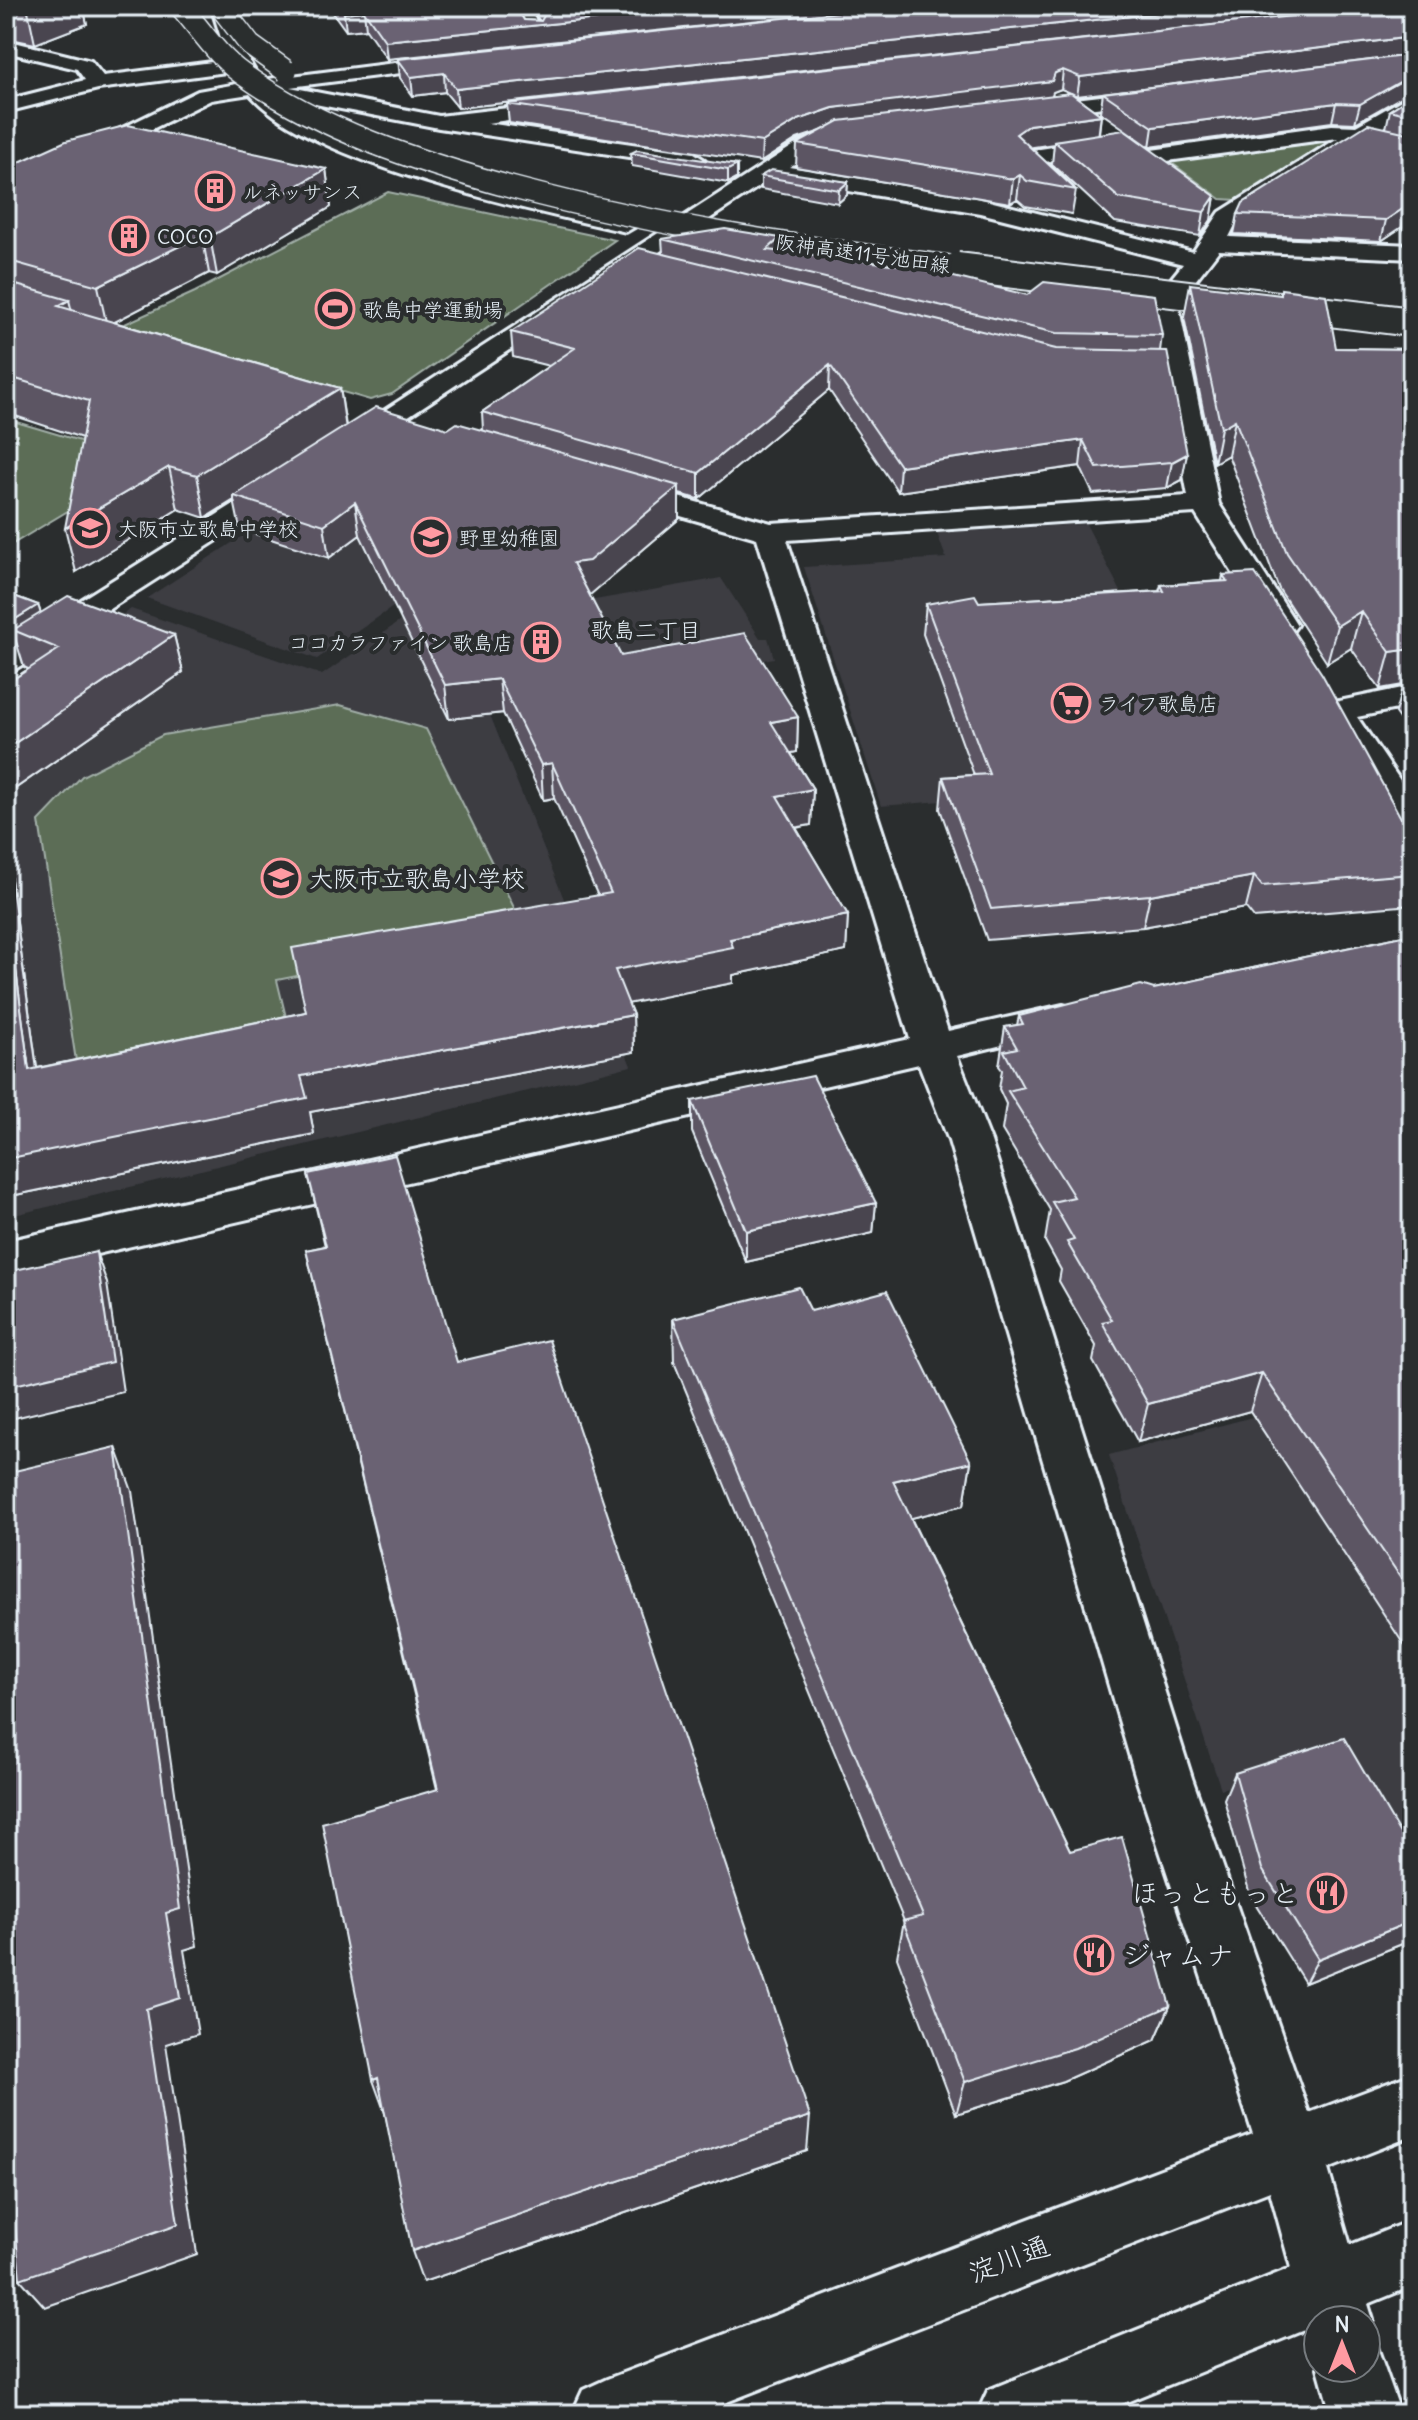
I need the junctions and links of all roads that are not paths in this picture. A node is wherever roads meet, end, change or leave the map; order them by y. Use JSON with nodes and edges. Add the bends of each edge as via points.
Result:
{"nodes":[{"id":1,"x":180,"y":6,"type":"edge"},
{"id":2,"x":220,"y":6,"type":"edge"},
{"id":3,"x":515,"y":6,"type":"edge"},
{"id":4,"x":505,"y":35,"type":"edge"},
{"id":5,"x":430,"y":44,"type":"edge"},
{"id":6,"x":6,"y":46,"type":"edge"},
{"id":7,"x":481,"y":59,"type":"edge"},
{"id":8,"x":241,"y":65,"type":"junction"},
{"id":9,"x":98,"y":83,"type":"junction"},
{"id":10,"x":254,"y":85,"type":"junction"},
{"id":11,"x":1051,"y":89,"type":"edge"},
{"id":12,"x":1183,"y":92,"type":"edge"},
{"id":13,"x":1412,"y":100,"type":"edge"},
{"id":14,"x":6,"y":106,"type":"edge"},
{"id":15,"x":581,"y":106,"type":"edge"},
{"id":16,"x":1072,"y":106,"type":"junction"},
{"id":17,"x":1010,"y":113,"type":"edge"},
{"id":18,"x":439,"y":122,"type":"junction"},
{"id":19,"x":869,"y":130,"type":"edge"},
{"id":20,"x":1360,"y":133,"type":"junction"},
{"id":21,"x":1126,"y":143,"type":"junction"},
{"id":22,"x":1412,"y":146,"type":"edge"},
{"id":23,"x":1145,"y":157,"type":"junction"},
{"id":24,"x":768,"y":171,"type":"junction"},
{"id":25,"x":1169,"y":174,"type":"edge"},
{"id":26,"x":6,"y":194,"type":"edge"},
{"id":27,"x":1204,"y":200,"type":"edge"},
{"id":28,"x":1228,"y":217,"type":"junction"},
{"id":29,"x":668,"y":234,"type":"junction"},
{"id":30,"x":1412,"y":234,"type":"edge"},
{"id":31,"x":1119,"y":241,"type":"junction"},
{"id":32,"x":1206,"y":252,"type":"junction"},
{"id":33,"x":1400,"y":252,"type":"edge"},
{"id":34,"x":630,"y":259,"type":"junction"},
{"id":35,"x":661,"y":267,"type":"edge"},
{"id":36,"x":1412,"y":301,"type":"edge"},
{"id":37,"x":1165,"y":302,"type":"junction"},
{"id":38,"x":1412,"y":322,"type":"edge"},
{"id":39,"x":1412,"y":333,"type":"edge"},
{"id":40,"x":1145,"y":364,"type":"edge"},
{"id":41,"x":1176,"y":365,"type":"junction"},
{"id":42,"x":355,"y":411,"type":"dead end"},
{"id":43,"x":384,"y":420,"type":"junction"},
{"id":44,"x":413,"y":429,"type":"edge"},
{"id":45,"x":591,"y":482,"type":"edge"},
{"id":46,"x":1204,"y":504,"type":"junction"},
{"id":47,"x":770,"y":532,"type":"junction"},
{"id":48,"x":1295,"y":646,"type":"edge"},
{"id":49,"x":6,"y":661,"type":"edge"},
{"id":50,"x":1412,"y":696,"type":"edge"},
{"id":51,"x":1412,"y":825,"type":"edge"},
{"id":52,"x":1097,"y":1010,"type":"edge"},
{"id":53,"x":933,"y":1048,"type":"junction"},
{"id":54,"x":6,"y":1258,"type":"edge"},
{"id":55,"x":1412,"y":2105,"type":"edge"},
{"id":56,"x":1291,"y":2151,"type":"junction"},
{"id":57,"x":1412,"y":2253,"type":"edge"},
{"id":58,"x":1334,"y":2303,"type":"edge"},
{"id":59,"x":1357,"y":2384,"type":"edge"},
{"id":60,"x":607,"y":2414,"type":"edge"},
{"id":61,"x":1012,"y":2414,"type":"edge"},
{"id":62,"x":1366,"y":2414,"type":"edge"}],
"edges":[{"from":1,"to":38,"type":"main road","name":"阪神高速11号池田線","bridge":true,"via":[[213,51],[310,115],[411,157],[540,196],[814,247]]},
{"from":2,"to":8,"type":"main road"},
{"from":2,"to":36,"type":"main road","name":"阪神高速11号池田線","bridge":true,"via":[[250,45],[354,110],[446,147],[574,184],[838,231]]},
{"from":3,"to":4,"type":"main road","via":[[543,31]]},
{"from":5,"to":8,"type":"main road"},
{"from":6,"to":9,"type":"main road","via":[[84,65]]},
{"from":7,"to":10,"type":"main road"},
{"from":8,"to":9,"type":"main road"},
{"from":8,"to":10,"type":"main road"},
{"from":9,"to":14,"type":"main road"},
{"from":10,"to":18,"type":"main road"},
{"from":10,"to":26,"type":"main road","via":[[185,102]]},
{"from":10,"to":29,"type":"main road","via":[[293,120],[357,150],[534,204]]},
{"from":11,"to":16,"type":"main road"},
{"from":12,"to":16,"type":"main road"},
{"from":13,"to":20,"type":"main road"},
{"from":15,"to":18,"type":"main road"},
{"from":16,"to":17,"type":"main road"},
{"from":16,"to":21,"type":"main road"},
{"from":18,"to":24,"type":"main road"},
{"from":19,"to":24,"type":"main road","via":[[833,136]]},
{"from":20,"to":22,"type":"main road"},
{"from":20,"to":23,"type":"main road","via":[[1332,131]]},
{"from":20,"to":28,"type":"main road"},
{"from":21,"to":23,"type":"main road"},
{"from":21,"to":31,"type":"main road","via":[[1027,158]]},
{"from":23,"to":25,"type":"main road"},
{"from":24,"to":29,"type":"main road"},
{"from":24,"to":31,"type":"main road","via":[[981,206]]},
{"from":27,"to":28,"type":"main road"},
{"from":28,"to":32,"type":"main road"},
{"from":29,"to":34,"type":"main road"},
{"from":29,"to":37,"type":"main road"},
{"from":30,"to":33,"type":"main road"},
{"from":31,"to":32,"type":"main road"},
{"from":32,"to":33,"type":"main road"},
{"from":32,"to":37,"type":"main road"},
{"from":34,"to":35,"type":"main road"},
{"from":34,"to":43,"type":"main road"},
{"from":37,"to":39,"type":"main road"},
{"from":37,"to":41,"type":"main road"},
{"from":40,"to":41,"type":"main road"},
{"from":41,"to":46,"type":"main road"},
{"from":42,"to":43,"type":"main road"},
{"from":43,"to":44,"type":"main road"},
{"from":43,"to":49,"type":"main road"},
{"from":45,"to":47,"type":"main road"},
{"from":46,"to":47,"type":"main road"},
{"from":46,"to":48,"type":"main road"},
{"from":47,"to":53,"type":"main road"},
{"from":50,"to":51,"type":"main road","via":[[1328,698]]},
{"from":52,"to":53,"type":"main road"},
{"from":53,"to":54,"type":"main road"},
{"from":53,"to":56,"type":"main road","via":[[970,1141],[1164,1778]]},
{"from":55,"to":56,"type":"main road","name":"淀川通"},
{"from":56,"to":58,"type":"main road"},
{"from":56,"to":60,"type":"main road","name":"淀川通"},
{"from":57,"to":58,"type":"main road"},
{"from":58,"to":61,"type":"main road"},
{"from":59,"to":62,"type":"main road"}]}
